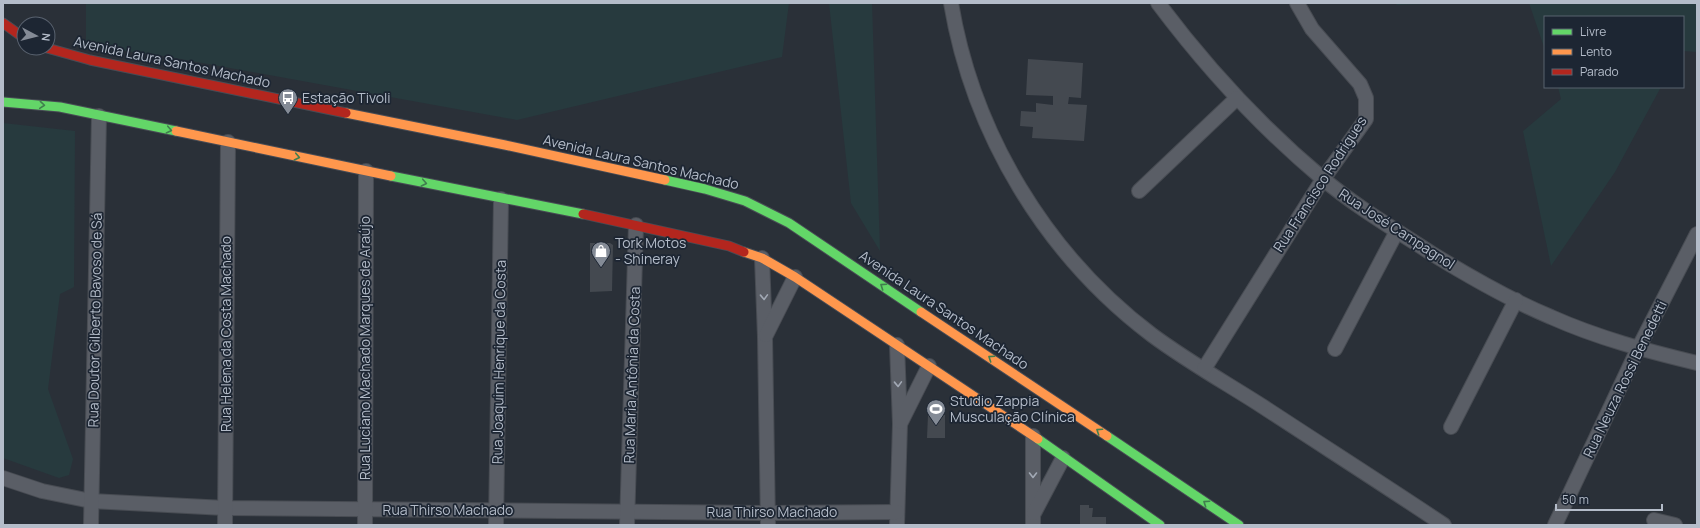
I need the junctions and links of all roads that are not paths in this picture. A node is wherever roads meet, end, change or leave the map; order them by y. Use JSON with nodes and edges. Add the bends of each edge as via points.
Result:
{"nodes":[{"id":1,"x":952,"y":3,"type":"edge"},
{"id":2,"x":1158,"y":3,"type":"edge"},
{"id":3,"x":1297,"y":3,"type":"edge"},
{"id":4,"x":3,"y":23,"type":"edge"},
{"id":5,"x":16,"y":32,"type":"edge"},
{"id":6,"x":56,"y":51,"type":"edge"},
{"id":7,"x":1237,"y":98,"type":"junction"},
{"id":8,"x":3,"y":102,"type":"edge"},
{"id":9,"x":99,"y":116,"type":"junction"},
{"id":10,"x":228,"y":142,"type":"junction"},
{"id":11,"x":366,"y":171,"type":"junction"},
{"id":12,"x":1323,"y":179,"type":"junction"},
{"id":13,"x":1139,"y":190,"type":"dead end"},
{"id":14,"x":501,"y":199,"type":"junction"},
{"id":15,"x":636,"y":225,"type":"junction"},
{"id":16,"x":1397,"y":231,"type":"junction"},
{"id":17,"x":1697,"y":234,"type":"edge"},
{"id":18,"x":762,"y":258,"type":"junction"},
{"id":19,"x":795,"y":278,"type":"junction"},
{"id":20,"x":1516,"y":300,"type":"junction"},
{"id":21,"x":765,"y":337,"type":"junction"},
{"id":22,"x":897,"y":345,"type":"junction"},
{"id":23,"x":1335,"y":349,"type":"dead end"},
{"id":24,"x":1638,"y":349,"type":"junction"},
{"id":25,"x":1697,"y":363,"type":"edge"},
{"id":26,"x":929,"y":366,"type":"junction"},
{"id":27,"x":1204,"y":369,"type":"junction"},
{"id":28,"x":900,"y":424,"type":"junction"},
{"id":29,"x":1451,"y":427,"type":"dead end"},
{"id":30,"x":1032,"y":436,"type":"junction"},
{"id":31,"x":1064,"y":458,"type":"junction"},
{"id":32,"x":3,"y":478,"type":"edge"},
{"id":33,"x":91,"y":500,"type":"junction"},
{"id":34,"x":225,"y":508,"type":"junction"},
{"id":35,"x":365,"y":509,"type":"junction"},
{"id":36,"x":496,"y":510,"type":"junction"},
{"id":37,"x":628,"y":518,"type":"edge"},
{"id":38,"x":897,"y":518,"type":"edge"},
{"id":39,"x":769,"y":519,"type":"edge"},
{"id":40,"x":1033,"y":520,"type":"edge"},
{"id":41,"x":1654,"y":520,"type":"dead end"},
{"id":42,"x":91,"y":525,"type":"edge"},
{"id":43,"x":225,"y":525,"type":"edge"},
{"id":44,"x":365,"y":525,"type":"edge"},
{"id":45,"x":496,"y":525,"type":"edge"},
{"id":46,"x":1160,"y":525,"type":"edge"},
{"id":47,"x":1239,"y":525,"type":"edge"},
{"id":48,"x":1444,"y":525,"type":"edge"},
{"id":49,"x":1555,"y":525,"type":"edge"},
{"id":50,"x":1675,"y":525,"type":"edge"}],
"edges":[{"from":1,"to":27,"type":"street","via":[[959,42],[981,109],[1006,162],[1040,218],[1081,270],[1108,297],[1153,336]]},
{"from":2,"to":7,"type":"street","name":"Rua José Campagnol"},
{"from":3,"to":12,"type":"street","name":"Rua Francisco Rodrigues","via":[[1312,29],[1360,84],[1366,98],[1366,119]]},
{"from":4,"to":5,"type":"main road"},
{"from":47,"to":6,"type":"main road","name":"Avenida Laura Santos Machado","one_way":true,"via":[[796,228],[745,200],[505,145],[146,72]]},
{"from":7,"to":12,"type":"street","name":"Rua José Campagnol"},
{"from":7,"to":13,"type":"street"},
{"from":8,"to":9,"type":"main road","one_way":true,"via":[[60,107]]},
{"from":9,"to":10,"type":"main road","one_way":true},
{"from":9,"to":33,"type":"street","name":"Rua Doutor Gilberto Bavoso de Sá"},
{"from":10,"to":11,"type":"main road","one_way":true},
{"from":10,"to":34,"type":"street","name":"Rua Helena da Costa Machado"},
{"from":11,"to":14,"type":"main road","one_way":true},
{"from":11,"to":35,"type":"street","name":"Rua Luciano Machado Marques de Araújo"},
{"from":12,"to":16,"type":"street","name":"Rua José Campagnol"},
{"from":12,"to":27,"type":"street","name":"Rua Francisco Rodrigues"},
{"from":14,"to":15,"type":"main road"},
{"from":14,"to":36,"type":"street","name":"Rua Joaquim Henrique da Costa"},
{"from":15,"to":18,"type":"main road","via":[[729,246]]},
{"from":15,"to":37,"type":"street","name":"Rua Maria Antônia da Costa"},
{"from":16,"to":20,"type":"street","name":"Rua José Campagnol","via":[[1446,262]]},
{"from":16,"to":23,"type":"street"},
{"from":17,"to":24,"type":"street","name":"Rua Neuza Rossi Benedetti"},
{"from":18,"to":19,"type":"main road"},
{"from":18,"to":21,"type":"street","one_way":true},
{"from":19,"to":21,"type":"street"},
{"from":19,"to":22,"type":"main road"},
{"from":20,"to":24,"type":"street","name":"Rua José Campagnol","via":[[1551,317]]},
{"from":20,"to":29,"type":"street"},
{"from":21,"to":39,"type":"street"},
{"from":22,"to":26,"type":"main road"},
{"from":22,"to":28,"type":"street","one_way":true},
{"from":24,"to":25,"type":"street","name":"Rua José Campagnol"},
{"from":24,"to":49,"type":"street","name":"Rua Neuza Rossi Benedetti"},
{"from":26,"to":28,"type":"street"},
{"from":26,"to":30,"type":"main road"},
{"from":27,"to":48,"type":"street"},
{"from":28,"to":38,"type":"street"},
{"from":30,"to":31,"type":"main road"},
{"from":30,"to":40,"type":"street","one_way":true},
{"from":31,"to":40,"type":"street"},
{"from":31,"to":46,"type":"main road"},
{"from":32,"to":33,"type":"street","name":"Rua Thirso Machado","via":[[42,491]]},
{"from":33,"to":34,"type":"street","name":"Rua Thirso Machado"},
{"from":33,"to":42,"type":"street","name":"Rua Doutor Gilberto Bavoso de Sá"},
{"from":34,"to":35,"type":"street","name":"Rua Thirso Machado"},
{"from":34,"to":43,"type":"street","name":"Rua Helena da Costa Machado"},
{"from":35,"to":36,"type":"street","name":"Rua Thirso Machado"},
{"from":35,"to":44,"type":"street","name":"Rua Luciano Machado Marques de Araújo"},
{"from":36,"to":37,"type":"street","name":"Rua Thirso Machado"},
{"from":36,"to":45,"type":"street","name":"Rua Joaquim Henrique da Costa"},
{"from":37,"to":39,"type":"street","name":"Rua Thirso Machado"},
{"from":38,"to":39,"type":"street","name":"Rua Thirso Machado"},
{"from":41,"to":50,"type":"street"}]}
